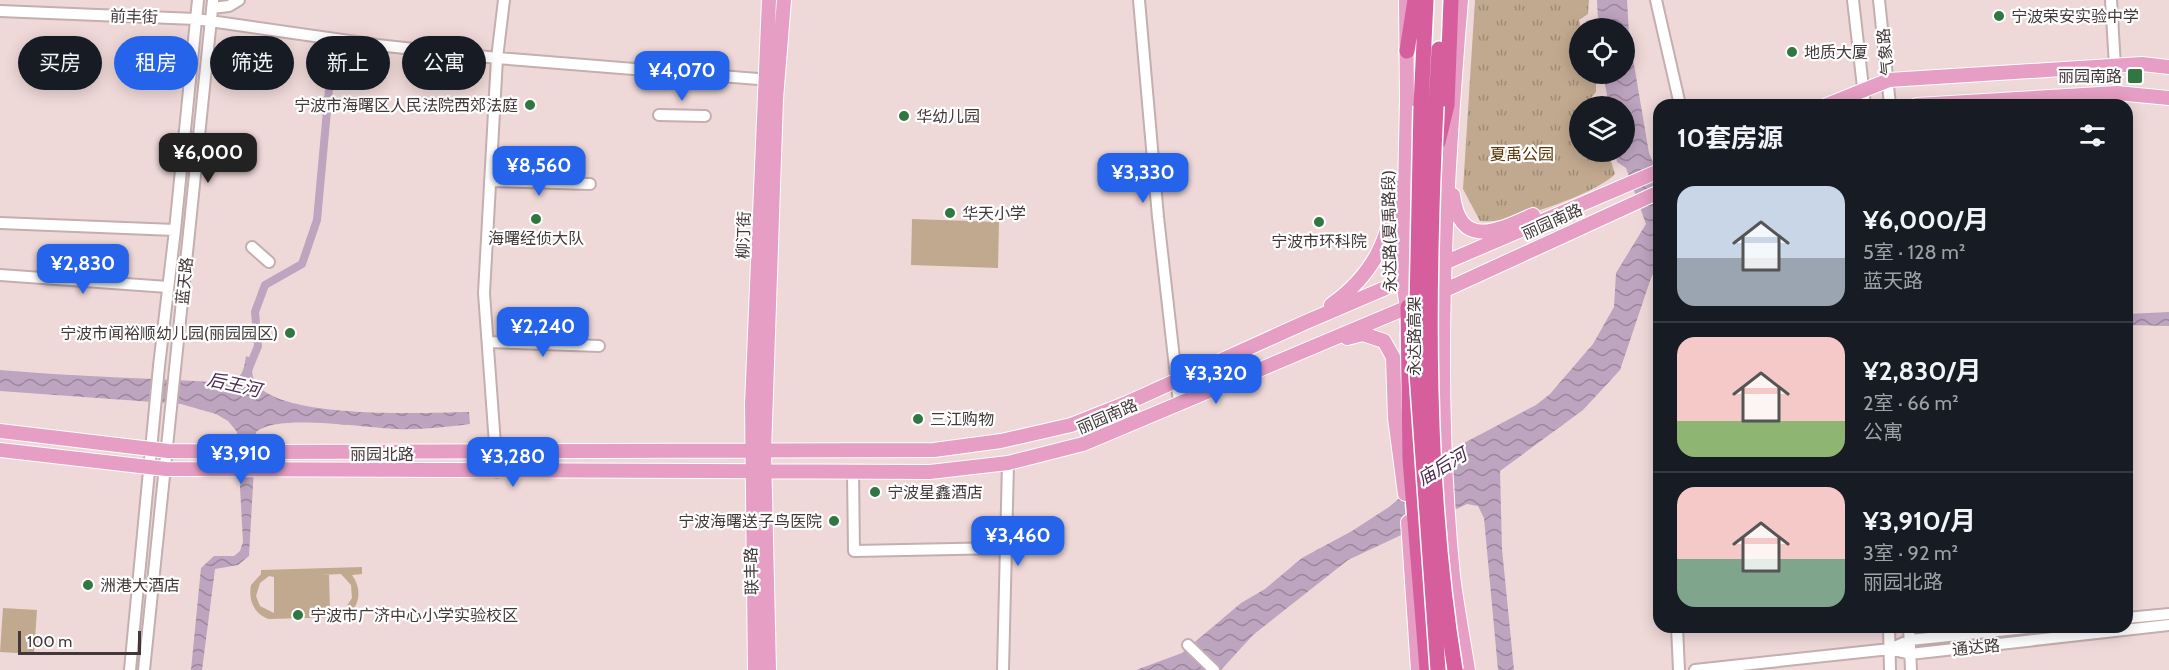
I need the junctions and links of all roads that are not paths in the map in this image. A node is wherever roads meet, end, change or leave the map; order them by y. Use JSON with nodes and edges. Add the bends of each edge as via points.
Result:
{"nodes":[{"id":1,"x":198,"y":0,"type":"edge"},
{"id":2,"x":238,"y":0,"type":"edge"},
{"id":3,"x":504,"y":0,"type":"edge"},
{"id":4,"x":769,"y":0,"type":"edge"},
{"id":5,"x":784,"y":0,"type":"edge"},
{"id":6,"x":1139,"y":0,"type":"edge"},
{"id":7,"x":1406,"y":0,"type":"edge"},
{"id":8,"x":1415,"y":0,"type":"edge"},
{"id":9,"x":1426,"y":0,"type":"edge"},
{"id":10,"x":1442,"y":0,"type":"edge"},
{"id":11,"x":1451,"y":0,"type":"edge"},
{"id":12,"x":1461,"y":0,"type":"edge"},
{"id":13,"x":1656,"y":0,"type":"edge"},
{"id":14,"x":1853,"y":0,"type":"edge"},
{"id":15,"x":1879,"y":0,"type":"edge"},
{"id":16,"x":2111,"y":0,"type":"edge"},
{"id":17,"x":212,"y":4,"type":"edge"},
{"id":18,"x":0,"y":11,"type":"edge"},
{"id":19,"x":196,"y":19,"type":"junction"},
{"id":20,"x":210,"y":21,"type":"junction"},
{"id":21,"x":1407,"y":51,"type":"junction"},
{"id":22,"x":498,"y":58,"type":"junction"},
{"id":23,"x":2115,"y":66,"type":"junction"},
{"id":24,"x":2169,"y":67,"type":"edge"},
{"id":25,"x":771,"y":80,"type":"junction"},
{"id":26,"x":1889,"y":80,"type":"junction"},
{"id":27,"x":1864,"y":98,"type":"edge"},
{"id":28,"x":2169,"y":98,"type":"edge"},
{"id":29,"x":1679,"y":99,"type":"edge"},
{"id":30,"x":1890,"y":99,"type":"edge"},
{"id":31,"x":2017,"y":99,"type":"edge"},
{"id":32,"x":1428,"y":104,"type":"junction"},
{"id":33,"x":659,"y":116,"type":"dead end"},
{"id":34,"x":705,"y":116,"type":"dead end"},
{"id":35,"x":1450,"y":170,"type":"junction"},
{"id":36,"x":1653,"y":173,"type":"edge"},
{"id":37,"x":490,"y":181,"type":"junction"},
{"id":38,"x":590,"y":184,"type":"dead end"},
{"id":39,"x":1653,"y":194,"type":"edge"},
{"id":40,"x":1585,"y":203,"type":"junction"},
{"id":41,"x":0,"y":223,"type":"edge"},
{"id":42,"x":175,"y":230,"type":"junction"},
{"id":43,"x":252,"y":247,"type":"dead end"},
{"id":44,"x":269,"y":262,"type":"dead end"},
{"id":45,"x":1446,"y":264,"type":"junction"},
{"id":46,"x":0,"y":275,"type":"edge"},
{"id":47,"x":1403,"y":280,"type":"junction"},
{"id":48,"x":168,"y":287,"type":"junction"},
{"id":49,"x":1444,"y":288,"type":"junction"},
{"id":50,"x":1408,"y":307,"type":"junction"},
{"id":51,"x":1306,"y":322,"type":"junction"},
{"id":52,"x":488,"y":342,"type":"junction"},
{"id":53,"x":1316,"y":345,"type":"junction"},
{"id":54,"x":599,"y":346,"type":"dead end"},
{"id":55,"x":1175,"y":381,"type":"junction"},
{"id":56,"x":1179,"y":404,"type":"junction"},
{"id":57,"x":0,"y":431,"type":"edge"},
{"id":58,"x":151,"y":449,"type":"junction"},
{"id":59,"x":0,"y":450,"type":"edge"},
{"id":60,"x":168,"y":451,"type":"junction"},
{"id":61,"x":496,"y":452,"type":"junction"},
{"id":62,"x":758,"y":452,"type":"junction"},
{"id":63,"x":1008,"y":463,"type":"junction"},
{"id":64,"x":149,"y":468,"type":"junction"},
{"id":65,"x":166,"y":469,"type":"junction"},
{"id":66,"x":496,"y":472,"type":"junction"},
{"id":67,"x":759,"y":472,"type":"junction"},
{"id":68,"x":853,"y":472,"type":"junction"},
{"id":69,"x":1414,"y":524,"type":"junction"},
{"id":70,"x":1004,"y":548,"type":"junction"},
{"id":71,"x":2169,"y":614,"type":"edge"},
{"id":72,"x":2133,"y":617,"type":"edge"},
{"id":73,"x":2169,"y":625,"type":"edge"},
{"id":74,"x":2133,"y":629,"type":"edge"},
{"id":75,"x":1677,"y":633,"type":"edge"},
{"id":76,"x":1889,"y":633,"type":"edge"},
{"id":77,"x":1909,"y":633,"type":"edge"},
{"id":78,"x":1978,"y":633,"type":"edge"},
{"id":79,"x":2098,"y":633,"type":"edge"},
{"id":80,"x":1910,"y":640,"type":"junction"},
{"id":81,"x":1188,"y":645,"type":"dead end"},
{"id":82,"x":1890,"y":649,"type":"junction"},
{"id":83,"x":1910,"y":654,"type":"junction"},
{"id":84,"x":130,"y":670,"type":"edge"},
{"id":85,"x":144,"y":670,"type":"edge"},
{"id":86,"x":755,"y":670,"type":"edge"},
{"id":87,"x":769,"y":670,"type":"edge"},
{"id":88,"x":1003,"y":670,"type":"edge"},
{"id":89,"x":1214,"y":670,"type":"edge"},
{"id":90,"x":1418,"y":670,"type":"edge"},
{"id":91,"x":1427,"y":670,"type":"edge"},
{"id":92,"x":1436,"y":670,"type":"edge"},
{"id":93,"x":1455,"y":670,"type":"edge"},
{"id":94,"x":1468,"y":670,"type":"edge"},
{"id":95,"x":1679,"y":670,"type":"edge"},
{"id":96,"x":1695,"y":670,"type":"edge"},
{"id":97,"x":1890,"y":670,"type":"edge"},
{"id":98,"x":1911,"y":670,"type":"edge"}],
"edges":[{"from":1,"to":19,"type":"street","name":"蓝天路"},
{"from":2,"to":17,"type":"street","via":[[229,6]]},
{"from":3,"to":22,"type":"street"},
{"from":4,"to":25,"type":"main road","name":"柳汀街"},
{"from":5,"to":25,"type":"main road","name":"柳汀街"},
{"from":6,"to":55,"type":"street"},
{"from":7,"to":21,"type":"main road","name":"永达路(夏禹路段)"},
{"from":8,"to":21,"type":"highway"},
{"from":9,"to":32,"type":"highway","name":"永达路高架"},
{"from":10,"to":32,"type":"highway","name":"永达路高架"},
{"from":11,"to":32,"type":"highway"},
{"from":12,"to":35,"type":"main road"},
{"from":13,"to":29,"type":"street"},
{"from":14,"to":27,"type":"street","name":"气象路"},
{"from":15,"to":26,"type":"street","name":"气象路"},
{"from":16,"to":23,"type":"street"},
{"from":17,"to":20,"type":"street","name":"蓝天路"},
{"from":18,"to":19,"type":"street","name":"前丰街"},
{"from":19,"to":20,"type":"street","name":"前丰街"},
{"from":19,"to":42,"type":"street","name":"蓝天路"},
{"from":20,"to":22,"type":"street","name":"前丰街"},
{"from":20,"to":60,"type":"street","name":"蓝天路"},
{"from":21,"to":32,"type":"main road","name":"永达路(夏禹路段)"},
{"from":22,"to":25,"type":"street","name":"前丰街"},
{"from":22,"to":37,"type":"street"},
{"from":23,"to":24,"type":"main road"},
{"from":23,"to":26,"type":"main road"},
{"from":25,"to":62,"type":"main road","name":"柳汀街"},
{"from":26,"to":27,"type":"main road"},
{"from":26,"to":30,"type":"street","name":"气象路"},
{"from":28,"to":31,"type":"main road","via":[[2117,93]]},
{"from":32,"to":47,"type":"main road","name":"永达路(夏禹路段)"},
{"from":32,"to":51,"type":"main road","via":[[1396,150],[1394,208],[1380,252],[1353,289]]},
{"from":32,"to":92,"type":"highway","name":"永达路高架","bridge":true,"via":[[1416,358]]},
{"from":32,"to":93,"type":"highway","name":"永达路高架","bridge":true,"via":[[1433,162],[1434,460],[1443,596]]},
{"from":33,"to":34,"type":"street"},
{"from":35,"to":40,"type":"main road","via":[[1453,200],[1461,222],[1474,232],[1491,232],[1550,209]]},
{"from":35,"to":45,"type":"main road"},
{"from":36,"to":40,"type":"main road","name":"丽园南路"},
{"from":37,"to":38,"type":"street"},
{"from":37,"to":52,"type":"street","via":[[484,293]]},
{"from":39,"to":49,"type":"main road","name":"丽园南路"},
{"from":40,"to":45,"type":"main road","name":"丽园南路"},
{"from":41,"to":42,"type":"street"},
{"from":42,"to":48,"type":"street","name":"蓝天路"},
{"from":43,"to":44,"type":"street"},
{"from":45,"to":47,"type":"main road","name":"丽园南路"},
{"from":45,"to":49,"type":"main road"},
{"from":46,"to":48,"type":"street"},
{"from":47,"to":50,"type":"main road","name":"永达路(夏禹路段)"},
{"from":47,"to":51,"type":"main road","name":"丽园南路"},
{"from":48,"to":58,"type":"street","name":"蓝天路"},
{"from":49,"to":50,"type":"main road","name":"丽园南路"},
{"from":49,"to":94,"type":"main road","via":[[1449,511]]},
{"from":50,"to":53,"type":"main road","name":"丽园南路"},
{"from":50,"to":69,"type":"main road","name":"永达路(夏禹路段)","via":[[1416,462]]},
{"from":50,"to":91,"type":"highway","via":[[1407,399]]},
{"from":51,"to":55,"type":"main road","name":"丽园南路"},
{"from":52,"to":54,"type":"street"},
{"from":52,"to":61,"type":"street"},
{"from":53,"to":56,"type":"main road","name":"丽园南路"},
{"from":53,"to":69,"type":"main road","via":[[1363,334],[1383,341],[1393,357],[1395,418]]},
{"from":55,"to":56,"type":"street"},
{"from":55,"to":62,"type":"main road","name":"丽园南路","via":[[1071,425],[1001,441],[934,450]]},
{"from":56,"to":63,"type":"main road","name":"丽园南路","via":[[1083,444]]},
{"from":57,"to":58,"type":"main road","name":"丽园北路"},
{"from":58,"to":60,"type":"main road","name":"丽园北路"},
{"from":58,"to":64,"type":"street","name":"蓝天路"},
{"from":59,"to":64,"type":"main road","name":"丽园北路"},
{"from":60,"to":61,"type":"main road","name":"丽园北路"},
{"from":60,"to":65,"type":"street","name":"蓝天路"},
{"from":61,"to":62,"type":"main road","name":"丽园北路"},
{"from":61,"to":66,"type":"street"},
{"from":62,"to":67,"type":"main road","name":"柳汀街"},
{"from":63,"to":68,"type":"main road","name":"丽园南路","via":[[930,472]]},
{"from":63,"to":70,"type":"street"},
{"from":64,"to":65,"type":"main road","name":"丽园北路"},
{"from":64,"to":84,"type":"street","name":"蓝天路"},
{"from":65,"to":66,"type":"main road","name":"丽园北路"},
{"from":65,"to":85,"type":"street","name":"蓝天路"},
{"from":66,"to":67,"type":"main road","name":"丽园北路"},
{"from":67,"to":68,"type":"main road","name":"丽园南路"},
{"from":67,"to":86,"type":"main road","name":"联丰路"},
{"from":67,"to":87,"type":"main road","name":"联丰路"},
{"from":68,"to":70,"type":"street","via":[[854,551]]},
{"from":69,"to":90,"type":"main road"},
{"from":69,"to":92,"type":"main road"},
{"from":70,"to":88,"type":"street"},
{"from":71,"to":72,"type":"street"},
{"from":73,"to":74,"type":"street","name":"通达路"},
{"from":75,"to":95,"type":"street"},
{"from":76,"to":82,"type":"street"},
{"from":77,"to":80,"type":"street"},
{"from":78,"to":80,"type":"street","name":"通达路"},
{"from":79,"to":83,"type":"street","name":"通达路"},
{"from":80,"to":82,"type":"street","name":"通达路"},
{"from":80,"to":83,"type":"street"},
{"from":81,"to":89,"type":"street"},
{"from":82,"to":83,"type":"street","name":"通达路"},
{"from":82,"to":96,"type":"street","name":"通达路"},
{"from":82,"to":97,"type":"street"},
{"from":83,"to":98,"type":"street"}]}
